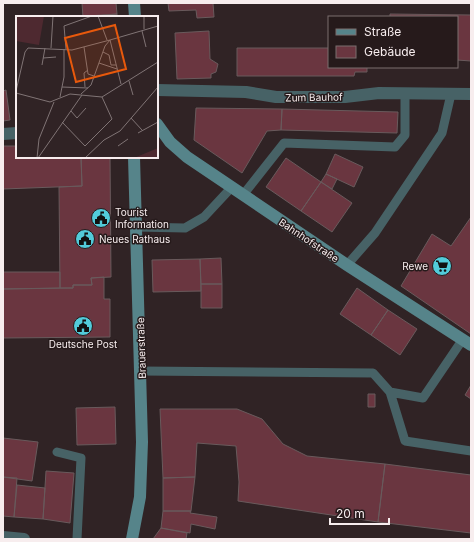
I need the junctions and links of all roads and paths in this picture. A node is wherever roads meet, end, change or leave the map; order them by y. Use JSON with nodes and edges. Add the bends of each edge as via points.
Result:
{"nodes":[{"id":1,"x":134,"y":3,"type":"edge"},
{"id":2,"x":135,"y":16,"type":"edge"},
{"id":3,"x":158,"y":90,"type":"edge"},
{"id":4,"x":405,"y":94,"type":"junction"},
{"id":5,"x":451,"y":94,"type":"junction"},
{"id":6,"x":471,"y":94,"type":"edge"},
{"id":7,"x":158,"y":125,"type":"edge"},
{"id":8,"x":16,"y":132,"type":"edge"},
{"id":9,"x":3,"y":134,"type":"edge"},
{"id":10,"x":134,"y":158,"type":"edge"},
{"id":11,"x":231,"y":188,"type":"junction"},
{"id":12,"x":243,"y":195,"type":"junction"},
{"id":13,"x":136,"y":227,"type":"junction"},
{"id":14,"x":347,"y":265,"type":"junction"},
{"id":15,"x":467,"y":342,"type":"edge"},
{"id":16,"x":141,"y":371,"type":"junction"},
{"id":17,"x":390,"y":392,"type":"junction"},
{"id":18,"x":471,"y":451,"type":"edge"},
{"id":19,"x":57,"y":452,"type":"dead end"},
{"id":20,"x":3,"y":536,"type":"edge"},
{"id":21,"x":24,"y":539,"type":"edge"},
{"id":22,"x":77,"y":539,"type":"edge"},
{"id":23,"x":132,"y":539,"type":"edge"}],
"edges":[{"from":1,"to":2,"type":"main road"},
{"from":3,"to":4,"type":"street","name":"Zum Bauhof","via":[[246,92],[276,97]]},
{"from":4,"to":5,"type":"street","name":"Zum Bauhof"},
{"from":4,"to":12,"type":"lane","via":[[405,135],[395,147],[284,143]]},
{"from":5,"to":6,"type":"street","name":"Zum Bauhof"},
{"from":5,"to":14,"type":"lane","via":[[442,134],[375,234]]},
{"from":7,"to":11,"type":"main road","name":"Bahnhofstraße","via":[[170,142],[187,157]]},
{"from":8,"to":9,"type":"street"},
{"from":10,"to":13,"type":"main road","name":"Brauerstraße"},
{"from":11,"to":12,"type":"main road","name":"Bahnhofstraße"},
{"from":11,"to":13,"type":"lane","via":[[204,217],[185,228]]},
{"from":12,"to":14,"type":"main road","name":"Bahnhofstraße"},
{"from":13,"to":16,"type":"main road","name":"Brauerstraße"},
{"from":14,"to":15,"type":"main road","name":"Bahnhofstraße"},
{"from":15,"to":17,"type":"lane","via":[[423,398]]},
{"from":16,"to":17,"type":"lane","via":[[373,373]]},
{"from":16,"to":23,"type":"main road","name":"Brauerstraße","via":[[140,497]]},
{"from":17,"to":18,"type":"lane","via":[[405,441]]},
{"from":19,"to":22,"type":"lane","via":[[80,458]]},
{"from":20,"to":21,"type":"street"}]}
